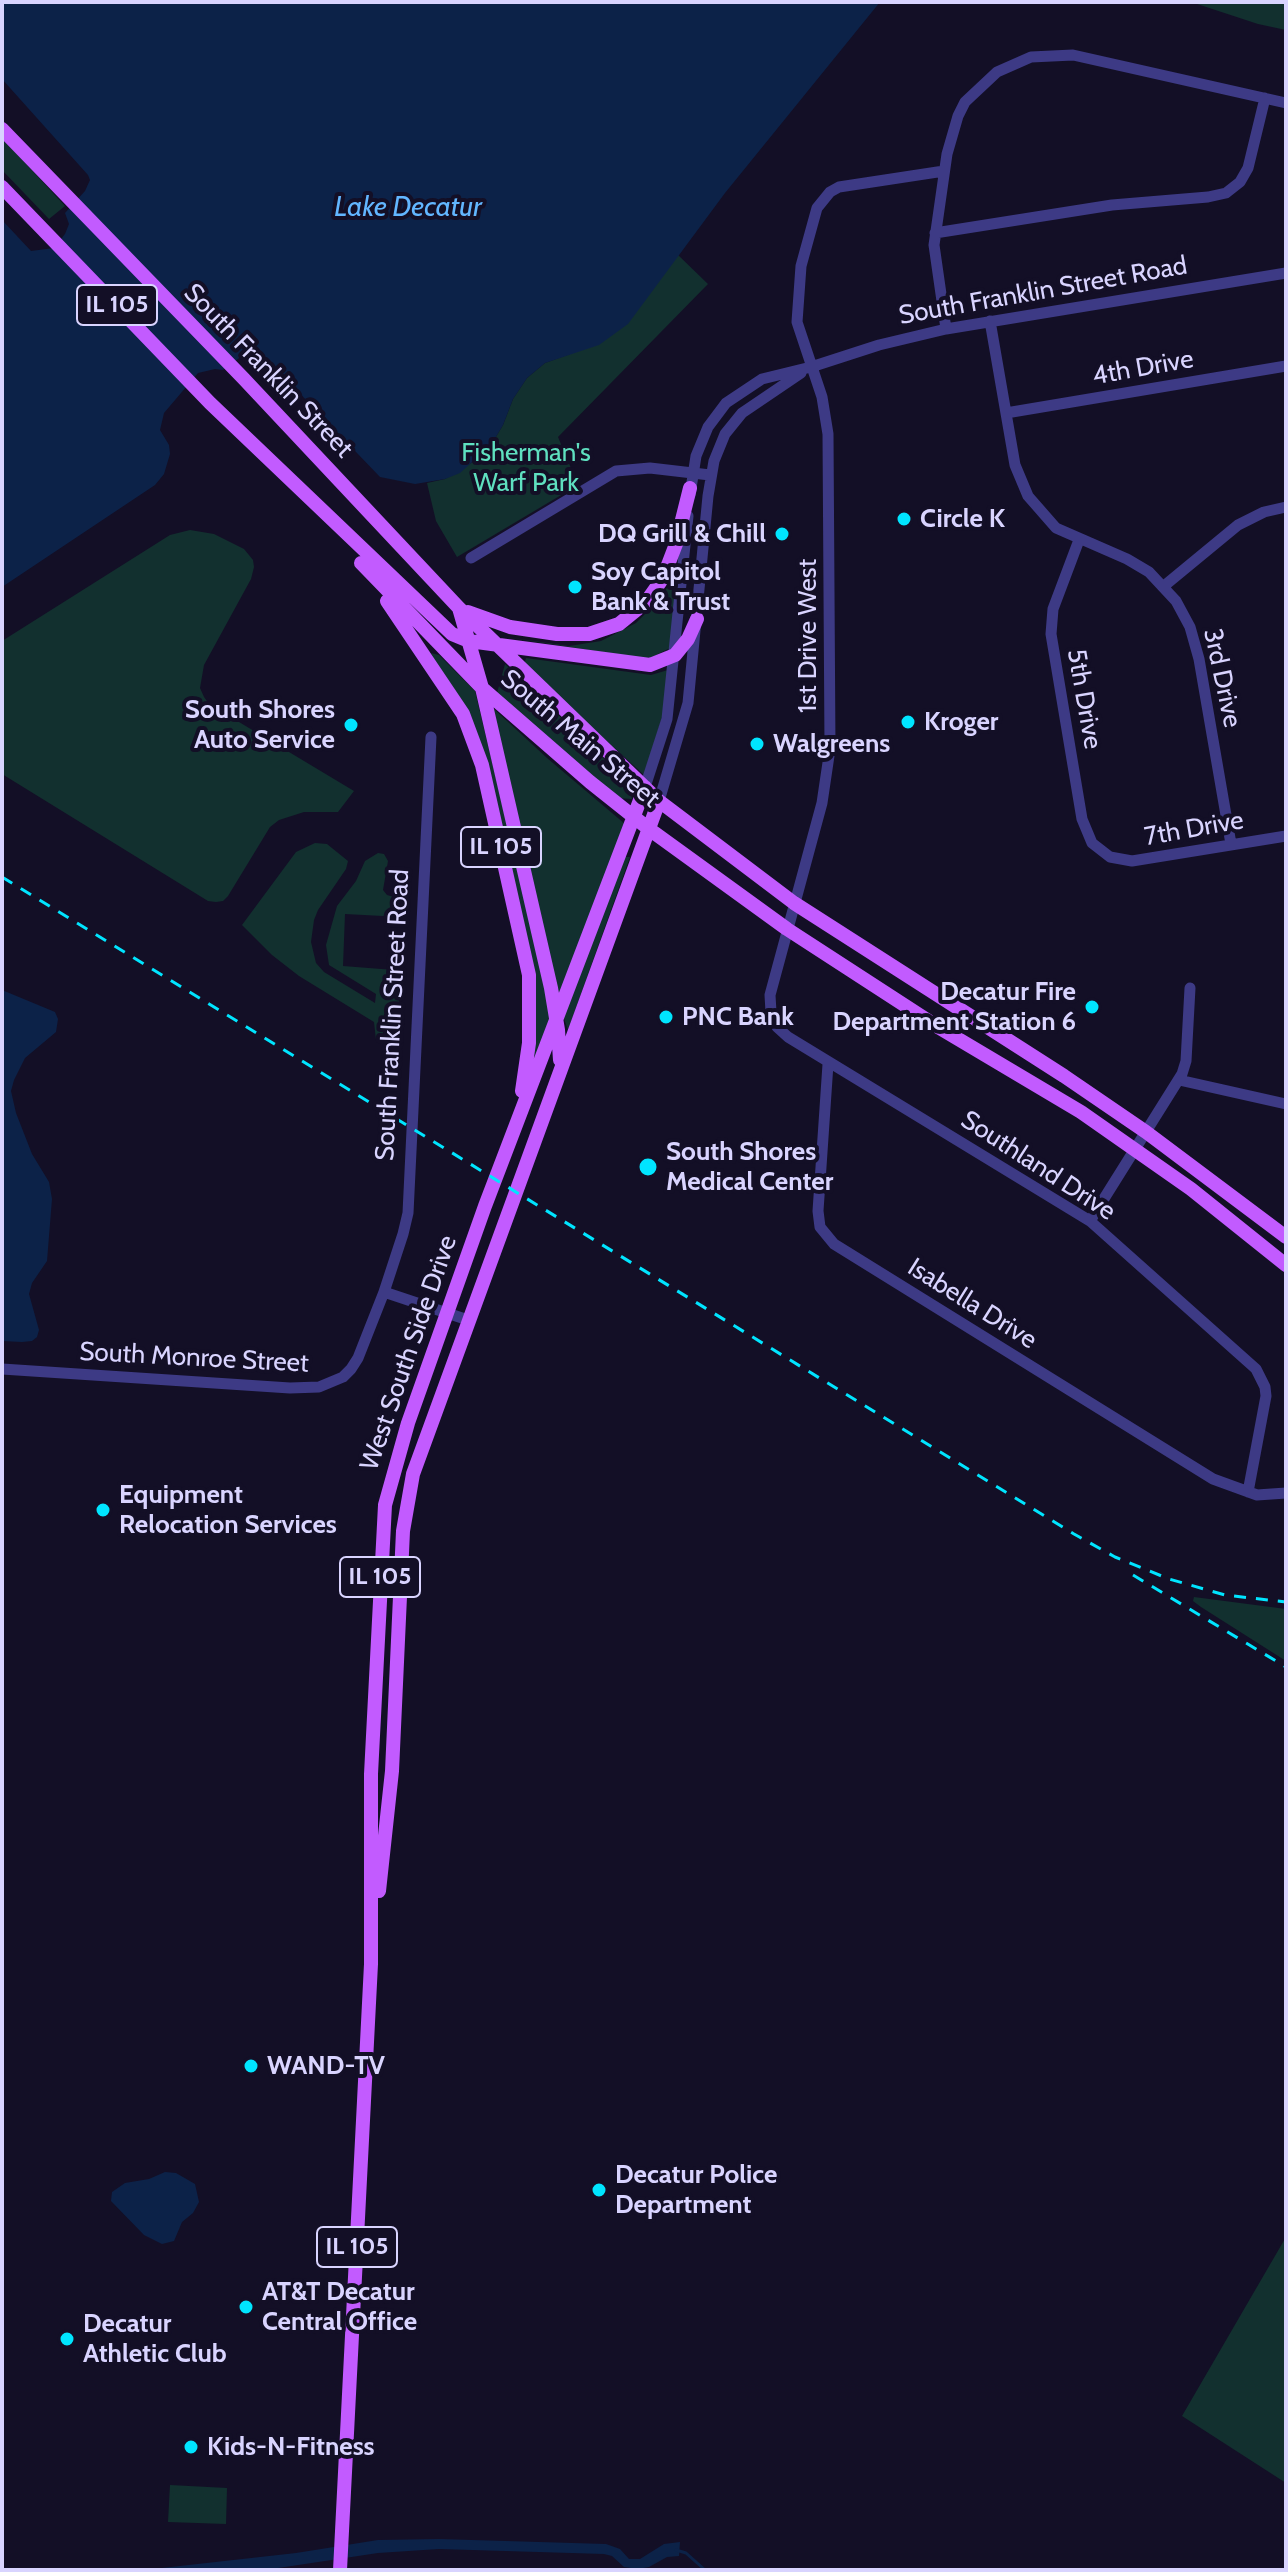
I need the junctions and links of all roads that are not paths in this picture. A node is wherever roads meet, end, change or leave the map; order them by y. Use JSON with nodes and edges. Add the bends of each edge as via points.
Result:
{"nodes":[{"id":1,"x":1265,"y":98,"type":"junction"},
{"id":2,"x":1286,"y":103,"type":"edge"},
{"id":3,"x":2,"y":129,"type":"edge"},
{"id":4,"x":944,"y":171,"type":"junction"},
{"id":5,"x":2,"y":187,"type":"edge"},
{"id":6,"x":935,"y":233,"type":"junction"},
{"id":7,"x":1286,"y":273,"type":"edge"},
{"id":8,"x":990,"y":321,"type":"junction"},
{"id":9,"x":946,"y":329,"type":"junction"},
{"id":10,"x":1286,"y":366,"type":"edge"},
{"id":11,"x":811,"y":367,"type":"junction"},
{"id":12,"x":1006,"y":413,"type":"junction"},
{"id":13,"x":280,"y":471,"type":"junction"},
{"id":14,"x":710,"y":475,"type":"junction"},
{"id":15,"x":691,"y":480,"type":"junction"},
{"id":16,"x":1286,"y":507,"type":"edge"},
{"id":17,"x":1079,"y":540,"type":"junction"},
{"id":18,"x":471,"y":558,"type":"dead end"},
{"id":19,"x":361,"y":563,"type":"junction"},
{"id":20,"x":1164,"y":586,"type":"junction"},
{"id":21,"x":459,"y":608,"type":"junction"},
{"id":22,"x":697,"y":619,"type":"junction"},
{"id":23,"x":469,"y":641,"type":"junction"},
{"id":24,"x":499,"y":645,"type":"junction"},
{"id":25,"x":675,"y":655,"type":"junction"},
{"id":26,"x":482,"y":688,"type":"junction"},
{"id":27,"x":431,"y":737,"type":"dead end"},
{"id":28,"x":645,"y":787,"type":"junction"},
{"id":29,"x":659,"y":801,"type":"junction"},
{"id":30,"x":634,"y":817,"type":"junction"},
{"id":31,"x":649,"y":829,"type":"junction"},
{"id":32,"x":1286,"y":836,"type":"edge"},
{"id":33,"x":1231,"y":844,"type":"junction"},
{"id":34,"x":1110,"y":857,"type":"joint"},
{"id":35,"x":794,"y":903,"type":"junction"},
{"id":36,"x":787,"y":929,"type":"junction"},
{"id":37,"x":1190,"y":988,"type":"dead end"},
{"id":38,"x":557,"y":1017,"type":"junction"},
{"id":39,"x":828,"y":1064,"type":"junction"},
{"id":40,"x":558,"y":1079,"type":"junction"},
{"id":41,"x":1179,"y":1080,"type":"junction"},
{"id":42,"x":1286,"y":1104,"type":"edge"},
{"id":43,"x":1146,"y":1132,"type":"junction"},
{"id":44,"x":1135,"y":1149,"type":"junction"},
{"id":45,"x":502,"y":1162,"type":"junction"},
{"id":46,"x":1090,"y":1221,"type":"junction"},
{"id":47,"x":1286,"y":1237,"type":"edge"},
{"id":48,"x":1286,"y":1265,"type":"edge"},
{"id":49,"x":384,"y":1292,"type":"junction"},
{"id":50,"x":446,"y":1313,"type":"junction"},
{"id":51,"x":468,"y":1320,"type":"junction"},
{"id":52,"x":2,"y":1369,"type":"edge"},
{"id":53,"x":1248,"y":1492,"type":"junction"},
{"id":54,"x":1286,"y":1493,"type":"edge"},
{"id":55,"x":371,"y":1964,"type":"junction"},
{"id":56,"x":340,"y":2570,"type":"edge"}],
"edges":[{"from":1,"to":2,"type":"street"},
{"from":1,"to":4,"type":"street","via":[[1089,58],[1031,57],[997,72],[965,102]]},
{"from":1,"to":6,"type":"street","via":[[1248,168],[1226,193]]},
{"from":3,"to":21,"type":"main road","name":"South Franklin Street","number":"IL 105"},
{"from":4,"to":6,"type":"street"},
{"from":4,"to":11,"type":"street","name":"1st Drive West","via":[[839,187],[823,198],[798,289],[799,330]]},
{"from":5,"to":13,"type":"main road","number":"IL 105"},
{"from":6,"to":9,"type":"street"},
{"from":7,"to":8,"type":"street","name":"South Franklin Street Road"},
{"from":8,"to":9,"type":"street","name":"South Franklin Street Road"},
{"from":8,"to":12,"type":"street","name":"3rd Drive"},
{"from":9,"to":11,"type":"street","name":"South Franklin Street Road"},
{"from":10,"to":12,"type":"street","name":"4th Drive"},
{"from":11,"to":14,"type":"street","name":"South Franklin Street Road","via":[[742,413],[719,447]]},
{"from":11,"to":15,"type":"street","name":"South Franklin Street Road","via":[[762,379],[726,403],[708,427]]},
{"from":11,"to":35,"type":"street","name":"1st Drive West","via":[[828,434],[830,749],[822,803]]},
{"from":12,"to":17,"type":"street","name":"3rd Drive","via":[[1022,486],[1048,521]]},
{"from":13,"to":19,"type":"main road","number":"IL 105"},
{"from":13,"to":23,"type":"main road","via":[[452,634]]},
{"from":14,"to":15,"type":"street"},
{"from":14,"to":22,"type":"street","name":"South Franklin Street Road"},
{"from":15,"to":18,"type":"street","via":[[636,467],[616,471]]},
{"from":15,"to":21,"type":"main road","via":[[663,578],[646,602],[619,624],[589,634],[557,634],[510,627]]},
{"from":15,"to":25,"type":"street","name":"South Franklin Street Road"},
{"from":16,"to":20,"type":"street","via":[[1238,525]]},
{"from":17,"to":20,"type":"street","name":"3rd Drive","via":[[1138,565]]},
{"from":17,"to":34,"type":"street","name":"5th Drive","via":[[1053,609],[1051,634],[1082,819],[1092,843]]},
{"from":19,"to":26,"type":"main road","name":"South Main Street"},
{"from":19,"to":45,"type":"main road","number":"IL 105","via":[[463,714],[485,780],[530,988],[527,1062]]},
{"from":20,"to":33,"type":"street","name":"3rd Drive","via":[[1195,642]]},
{"from":21,"to":23,"type":"main road","number":"IL 105"},
{"from":21,"to":24,"type":"main road","name":"South Franklin Street"},
{"from":22,"to":25,"type":"main road"},
{"from":22,"to":29,"type":"street","name":"South Franklin Street Road","via":[[688,703]]},
{"from":23,"to":24,"type":"main road"},
{"from":23,"to":26,"type":"main road","number":"IL 105"},
{"from":24,"to":25,"type":"main road","via":[[640,665]]},
{"from":24,"to":28,"type":"main road","name":"South Main Street"},
{"from":25,"to":28,"type":"street","name":"South Franklin Street Road","via":[[667,719]]},
{"from":26,"to":30,"type":"main road","name":"South Main Street"},
{"from":26,"to":38,"type":"main road","number":"IL 105"},
{"from":27,"to":49,"type":"street","name":"South Franklin Street Road","via":[[408,1213]]},
{"from":28,"to":29,"type":"main road","name":"South Main Street"},
{"from":28,"to":30,"type":"main road","name":"West South Side Drive"},
{"from":29,"to":31,"type":"main road","name":"South Franklin Street Road"},
{"from":29,"to":35,"type":"main road","name":"South Main Street"},
{"from":30,"to":31,"type":"main road","name":"South Main Street"},
{"from":30,"to":38,"type":"main road","name":"West South Side Drive"},
{"from":31,"to":36,"type":"main road","name":"South Main Street"},
{"from":31,"to":40,"type":"main road","name":"West South Side Drive"},
{"from":32,"to":33,"type":"street","name":"7th Drive"},
{"from":33,"to":34,"type":"street","name":"7th Drive","via":[[1142,860]]},
{"from":35,"to":36,"type":"street","name":"Southland Drive"},
{"from":35,"to":43,"type":"main road","name":"South Main Street"},
{"from":36,"to":39,"type":"street","name":"Southland Drive","via":[[770,995],[771,1012],[782,1033]]},
{"from":36,"to":44,"type":"main road","name":"South Main Street"},
{"from":37,"to":41,"type":"street","via":[[1186,1061]]},
{"from":38,"to":40,"type":"main road","number":"IL 105"},
{"from":38,"to":45,"type":"main road","name":"West South Side Drive"},
{"from":39,"to":46,"type":"street","name":"Southland Drive"},
{"from":39,"to":53,"type":"street","name":"Isabella Drive","via":[[818,1211],[828,1238],[1213,1479]]},
{"from":40,"to":51,"type":"main road","name":"West South Side Drive","number":"IL 105"},
{"from":41,"to":42,"type":"street"},
{"from":41,"to":43,"type":"street"},
{"from":43,"to":44,"type":"street"},
{"from":43,"to":47,"type":"main road","name":"South Main Street"},
{"from":44,"to":46,"type":"street"},
{"from":44,"to":48,"type":"main road","name":"South Main Street"},
{"from":45,"to":50,"type":"main road","name":"West South Side Drive","number":"IL 105"},
{"from":46,"to":53,"type":"street","name":"Southland Drive","via":[[1262,1378],[1265,1410]]},
{"from":49,"to":50,"type":"street"},
{"from":49,"to":52,"type":"street","name":"South Monroe Street","via":[[351,1369],[319,1387]]},
{"from":50,"to":51,"type":"street"},
{"from":50,"to":55,"type":"main road","name":"West South Side Drive","number":"IL 105","via":[[385,1505],[371,1774]]},
{"from":51,"to":55,"type":"main road","name":"West South Side Drive","number":"IL 105","via":[[417,1457],[406,1504],[392,1771]]},
{"from":53,"to":54,"type":"street","name":"Isabella Drive"},
{"from":55,"to":56,"type":"main road","name":"West South Side Drive","number":"IL 105"}]}
